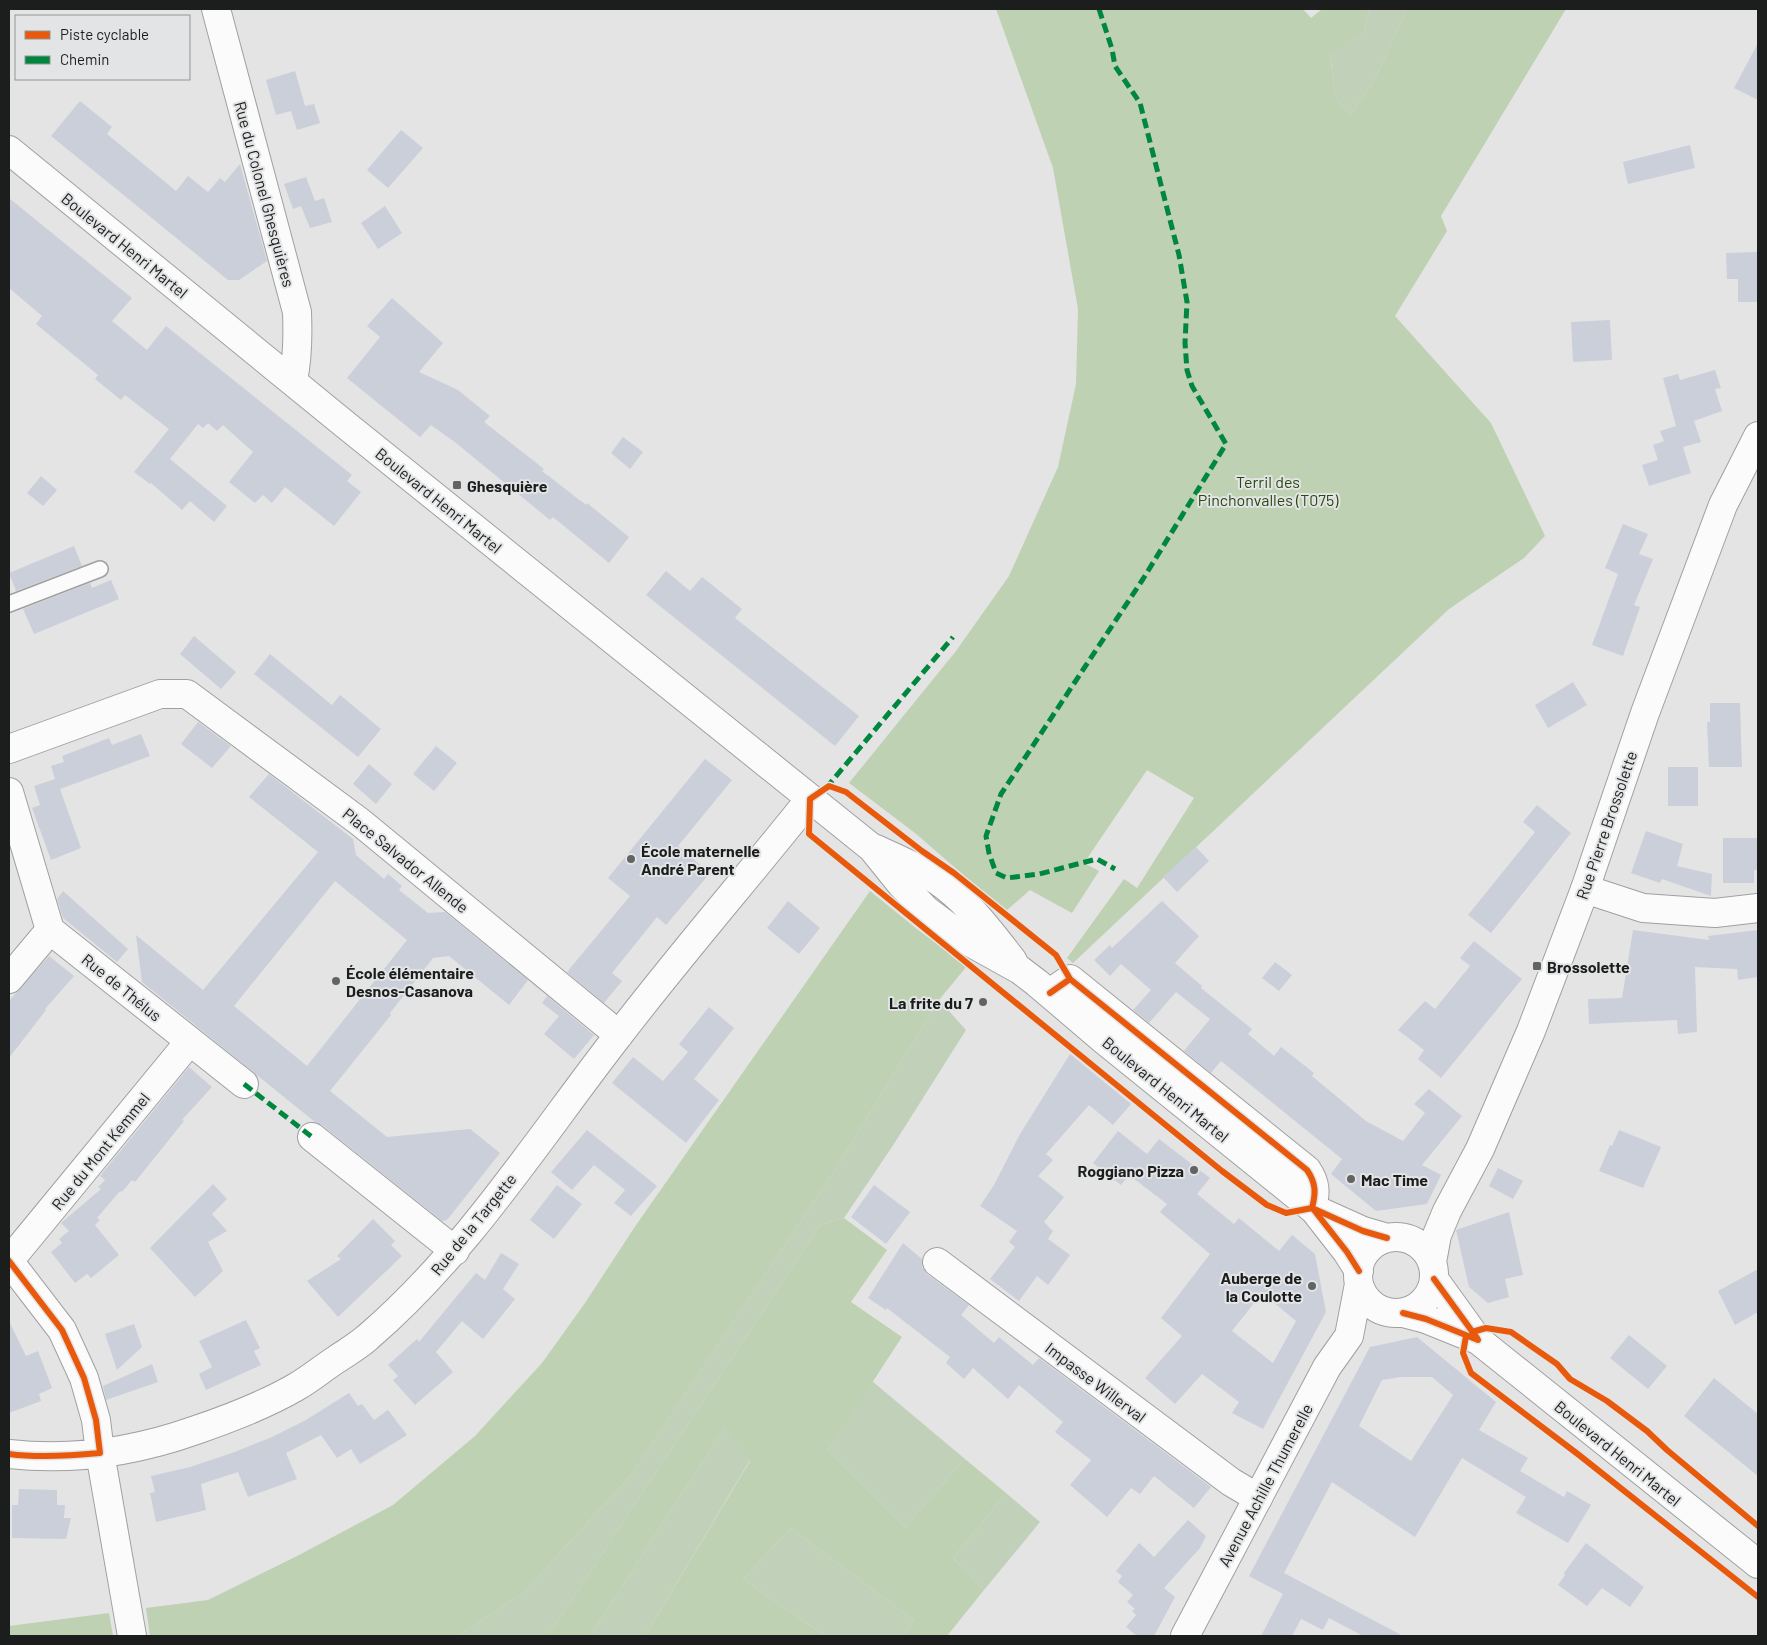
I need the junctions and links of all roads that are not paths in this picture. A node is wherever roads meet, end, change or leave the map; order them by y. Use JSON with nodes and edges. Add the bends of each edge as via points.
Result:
{"nodes":[{"id":1,"x":216,"y":9,"type":"edge"},
{"id":2,"x":9,"y":150,"type":"edge"},
{"id":3,"x":293,"y":380,"type":"junction"},
{"id":4,"x":1758,"y":436,"type":"edge"},
{"id":5,"x":100,"y":569,"type":"dead end"},
{"id":6,"x":9,"y":604,"type":"edge"},
{"id":7,"x":9,"y":749,"type":"edge"},
{"id":8,"x":9,"y":792,"type":"edge"},
{"id":9,"x":810,"y":799,"type":"junction"},
{"id":10,"x":1585,"y":889,"type":"junction"},
{"id":11,"x":1758,"y":908,"type":"edge"},
{"id":12,"x":50,"y":930,"type":"junction"},
{"id":13,"x":9,"y":978,"type":"edge"},
{"id":14,"x":619,"y":1034,"type":"junction"},
{"id":15,"x":190,"y":1041,"type":"junction"},
{"id":16,"x":244,"y":1084,"type":"dead end"},
{"id":17,"x":312,"y":1137,"type":"dead end"},
{"id":18,"x":1312,"y":1208,"type":"junction"},
{"id":19,"x":1447,"y":1210,"type":"junction"},
{"id":20,"x":1399,"y":1239,"type":"junction"},
{"id":21,"x":455,"y":1251,"type":"junction"},
{"id":22,"x":9,"y":1261,"type":"edge"},
{"id":23,"x":936,"y":1262,"type":"dead end"},
{"id":24,"x":1433,"y":1271,"type":"junction"},
{"id":25,"x":1359,"y":1278,"type":"junction"},
{"id":26,"x":1398,"y":1313,"type":"junction"},
{"id":27,"x":1349,"y":1336,"type":"junction"},
{"id":28,"x":1478,"y":1340,"type":"junction"},
{"id":29,"x":100,"y":1453,"type":"junction"},
{"id":30,"x":9,"y":1454,"type":"edge"},
{"id":31,"x":1258,"y":1498,"type":"junction"},
{"id":32,"x":1758,"y":1564,"type":"edge"},
{"id":33,"x":132,"y":1636,"type":"edge"},
{"id":34,"x":1185,"y":1636,"type":"edge"}],
"edges":[{"from":1,"to":3,"type":"street","name":"Rue du Colonel Ghesquières","via":[[297,312],[299,339]]},
{"from":2,"to":3,"type":"street","name":"Boulevard Henri Martel"},
{"from":3,"to":9,"type":"street","name":"Boulevard Henri Martel"},
{"from":4,"to":10,"type":"street","name":"Rue Pierre Brossolette","via":[[1723,504],[1645,712]]},
{"from":5,"to":6,"type":"lane"},
{"from":7,"to":14,"type":"street","name":"Place Salvador Allende","via":[[160,694],[188,694],[360,822]]},
{"from":8,"to":12,"type":"street"},
{"from":9,"to":14,"type":"street","name":"Rue de la Targette"},
{"from":9,"to":18,"type":"street","name":"Boulevard Henri Martel","via":[[872,848],[908,863],[944,886],[976,914],[1020,970]]},
{"from":10,"to":11,"type":"street","via":[[1643,908],[1715,913]]},
{"from":10,"to":19,"type":"street","name":"Rue Pierre Brossolette","via":[[1531,1031],[1480,1149]]},
{"from":12,"to":13,"type":"street"},
{"from":12,"to":15,"type":"street","name":"Rue de Thélus"},
{"from":14,"to":21,"type":"street","name":"Rue de la Targette"},
{"from":15,"to":16,"type":"street","name":"Rue de Thélus"},
{"from":15,"to":22,"type":"street","name":"Rue du Mont Kemmel"},
{"from":17,"to":21,"type":"street"},
{"from":18,"to":20,"type":"street","name":"Boulevard Henri Martel","via":[[1363,1231]]},
{"from":18,"to":25,"type":"street","name":"Boulevard Henri Martel","via":[[1347,1252]]},
{"from":19,"to":20,"type":"street","name":"Rue Pierre Brossolette","via":[[1424,1231]]},
{"from":19,"to":24,"type":"street","name":"Rue Pierre Brossolette","via":[[1437,1235]]},
{"from":20,"to":24,"type":"street","via":[[1424,1248]]},
{"from":20,"to":25,"type":"street","via":[[1374,1245],[1363,1256]]},
{"from":21,"to":29,"type":"street","name":"Rue de la Targette","via":[[366,1339],[297,1387],[236,1416],[172,1439]]},
{"from":22,"to":29,"type":"street","via":[[62,1330],[84,1378],[96,1420]]},
{"from":23,"to":31,"type":"street","name":"Impasse Willerval","via":[[1231,1482]]},
{"from":24,"to":26,"type":"street","via":[[1431,1292],[1423,1303]]},
{"from":24,"to":28,"type":"street","name":"Boulevard Henri Martel"},
{"from":25,"to":26,"type":"street","via":[[1366,1299],[1378,1309]]},
{"from":25,"to":27,"type":"street","name":"Avenue Achille Thumerelle"},
{"from":26,"to":27,"type":"street","name":"Avenue Achille Thumerelle"},
{"from":26,"to":28,"type":"street","name":"Boulevard Henri Martel","via":[[1426,1319]]},
{"from":27,"to":31,"type":"street","name":"Avenue Achille Thumerelle","via":[[1327,1367]]},
{"from":28,"to":32,"type":"street","name":"Boulevard Henri Martel"},
{"from":29,"to":30,"type":"street","name":"Rue de la Targette","via":[[56,1456]]},
{"from":29,"to":33,"type":"street"},
{"from":31,"to":34,"type":"street","name":"Avenue Achille Thumerelle"}]}
